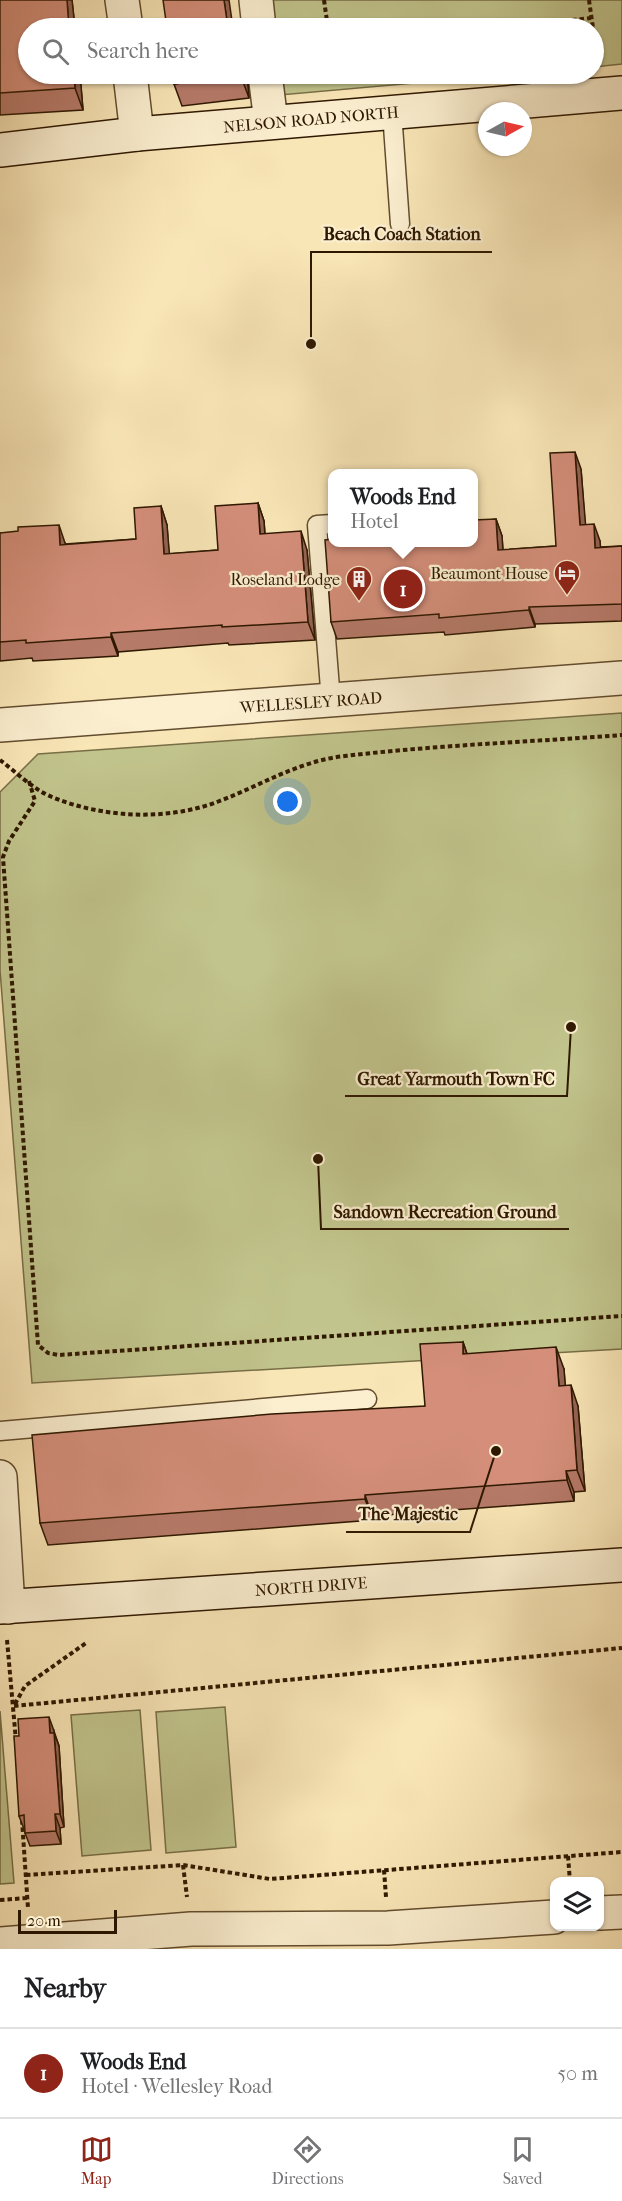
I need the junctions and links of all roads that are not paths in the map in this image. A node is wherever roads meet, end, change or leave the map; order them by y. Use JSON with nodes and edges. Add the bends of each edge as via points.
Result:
{"nodes":[{"id":1,"x":122,"y":0,"type":"edge"},
{"id":2,"x":256,"y":0,"type":"edge"},
{"id":3,"x":125,"y":18,"type":"edge"},
{"id":4,"x":258,"y":18,"type":"edge"},
{"id":5,"x":131,"y":84,"type":"edge"},
{"id":6,"x":266,"y":84,"type":"edge"},
{"id":7,"x":622,"y":93,"type":"edge"},
{"id":8,"x":392,"y":112,"type":"junction"},
{"id":9,"x":271,"y":122,"type":"junction"},
{"id":10,"x":137,"y":134,"type":"junction"},
{"id":11,"x":0,"y":150,"type":"edge"},
{"id":12,"x":400,"y":225,"type":"dead end"},
{"id":13,"x":328,"y":524,"type":"edge"},
{"id":14,"x":622,"y":678,"type":"edge"},
{"id":15,"x":331,"y":700,"type":"junction"},
{"id":16,"x":0,"y":725,"type":"edge"},
{"id":17,"x":367,"y":1399,"type":"dead end"},
{"id":18,"x":0,"y":1431,"type":"edge"},
{"id":19,"x":0,"y":1477,"type":"edge"},
{"id":20,"x":622,"y":1565,"type":"edge"},
{"id":21,"x":3,"y":1607,"type":"edge"},
{"id":22,"x":622,"y":1912,"type":"edge"},
{"id":23,"x":604,"y":1913,"type":"edge"},
{"id":24,"x":550,"y":1917,"type":"edge"},
{"id":25,"x":15,"y":1943,"type":"edge"}],
"edges":[{"from":1,"to":3,"type":"street"},
{"from":2,"to":4,"type":"street"},
{"from":5,"to":10,"type":"street"},
{"from":6,"to":9,"type":"street"},
{"from":7,"to":8,"type":"street","name":"NELSON ROAD NORTH"},
{"from":8,"to":9,"type":"street","name":"NELSON ROAD NORTH"},
{"from":8,"to":12,"type":"lane"},
{"from":9,"to":10,"type":"street","name":"NELSON ROAD NORTH"},
{"from":10,"to":11,"type":"street","name":"NELSON ROAD NORTH"},
{"from":13,"to":15,"type":"lane","via":[[317,525]]},
{"from":14,"to":15,"type":"street","name":"WELLESLEY ROAD"},
{"from":15,"to":16,"type":"street","name":"WELLESLEY ROAD"},
{"from":17,"to":18,"type":"lane"},
{"from":19,"to":21,"type":"street"},
{"from":20,"to":21,"type":"street","name":"NORTH DRIVE"},
{"from":22,"to":23,"type":"street"},
{"from":24,"to":25,"type":"street","via":[[388,1928],[191,1929]]}]}
